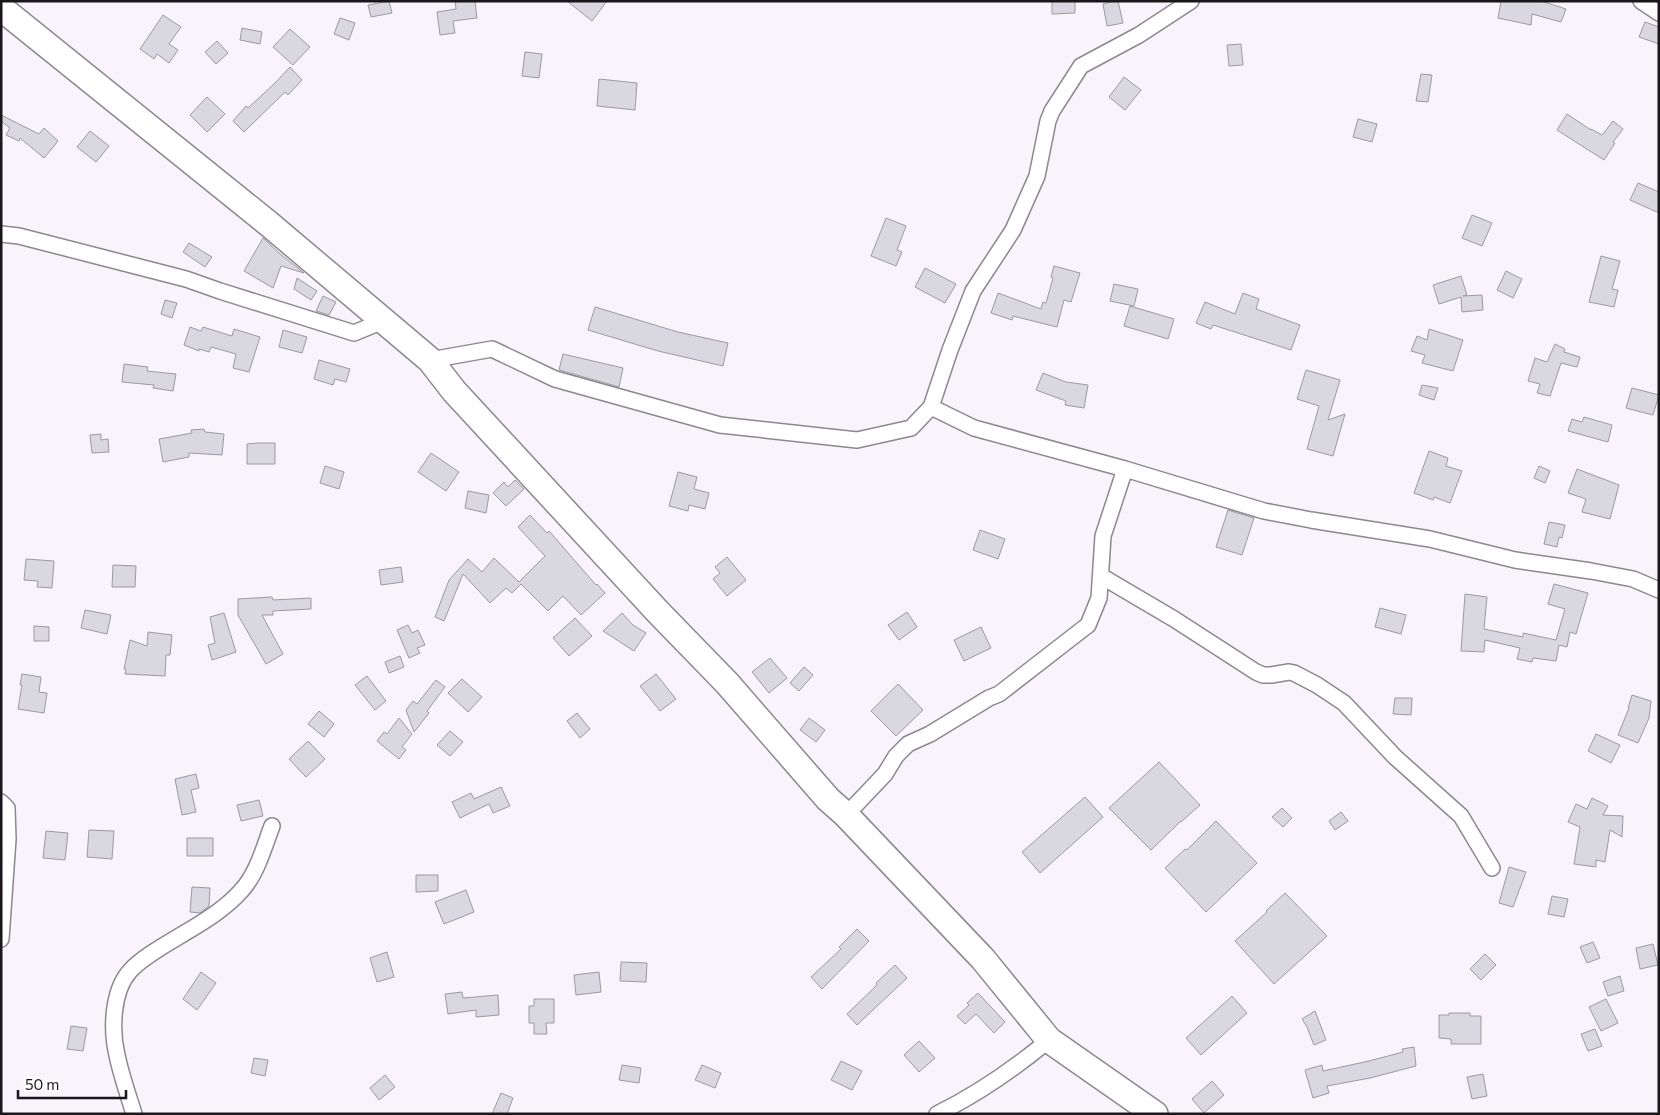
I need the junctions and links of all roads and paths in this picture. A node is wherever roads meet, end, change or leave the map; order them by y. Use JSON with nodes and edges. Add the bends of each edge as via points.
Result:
{"nodes":[{"id":1,"x":1191,"y":1,"type":"edge"},
{"id":2,"x":1640,"y":1,"type":"edge"},
{"id":3,"x":1,"y":8,"type":"edge"},
{"id":4,"x":1659,"y":13,"type":"edge"},
{"id":5,"x":1,"y":234,"type":"edge"},
{"id":6,"x":383,"y":321,"type":"junction"},
{"id":7,"x":430,"y":360,"type":"junction"},
{"id":8,"x":931,"y":407,"type":"junction"},
{"id":9,"x":1125,"y":469,"type":"junction"},
{"id":10,"x":1101,"y":576,"type":"junction"},
{"id":11,"x":1659,"y":590,"type":"edge"},
{"id":12,"x":1,"y":802,"type":"edge"},
{"id":13,"x":846,"y":815,"type":"junction"},
{"id":14,"x":272,"y":826,"type":"dead end"},
{"id":15,"x":1492,"y":868,"type":"dead end"},
{"id":16,"x":1,"y":939,"type":"edge"},
{"id":17,"x":1049,"y":1040,"type":"junction"},
{"id":18,"x":134,"y":1114,"type":"edge"},
{"id":19,"x":937,"y":1114,"type":"edge"},
{"id":20,"x":1155,"y":1114,"type":"edge"}],
"edges":[{"from":1,"to":8,"type":"street","via":[[1139,35],[1081,66],[1052,111],[1037,176],[1013,230],[973,291]]},
{"from":2,"to":4,"type":"street"},
{"from":3,"to":6,"type":"highway","via":[[269,224]]},
{"from":5,"to":6,"type":"street","via":[[186,279],[354,334]]},
{"from":6,"to":7,"type":"highway"},
{"from":7,"to":8,"type":"street","via":[[492,349],[555,379],[720,425],[857,440],[911,428]]},
{"from":7,"to":13,"type":"highway","via":[[461,398]]},
{"from":8,"to":9,"type":"street","via":[[974,428]]},
{"from":9,"to":10,"type":"street","via":[[1103,536]]},
{"from":9,"to":11,"type":"street","via":[[1264,511],[1430,539],[1515,560],[1591,570],[1633,579]]},
{"from":10,"to":13,"type":"street","via":[[1099,598],[1088,625],[999,694],[908,744]]},
{"from":10,"to":15,"type":"street","via":[[1256,672],[1263,675],[1294,673],[1344,703],[1395,757],[1460,816]]},
{"from":12,"to":16,"type":"street","via":[[6,808],[8,838]]},
{"from":13,"to":17,"type":"highway","via":[[984,959]]},
{"from":14,"to":18,"type":"street","via":[[255,869],[242,891],[208,919],[130,970],[121,984],[115,1008],[116,1054]]},
{"from":17,"to":19,"type":"street","via":[[1021,1064]]},
{"from":17,"to":20,"type":"highway"}]}
